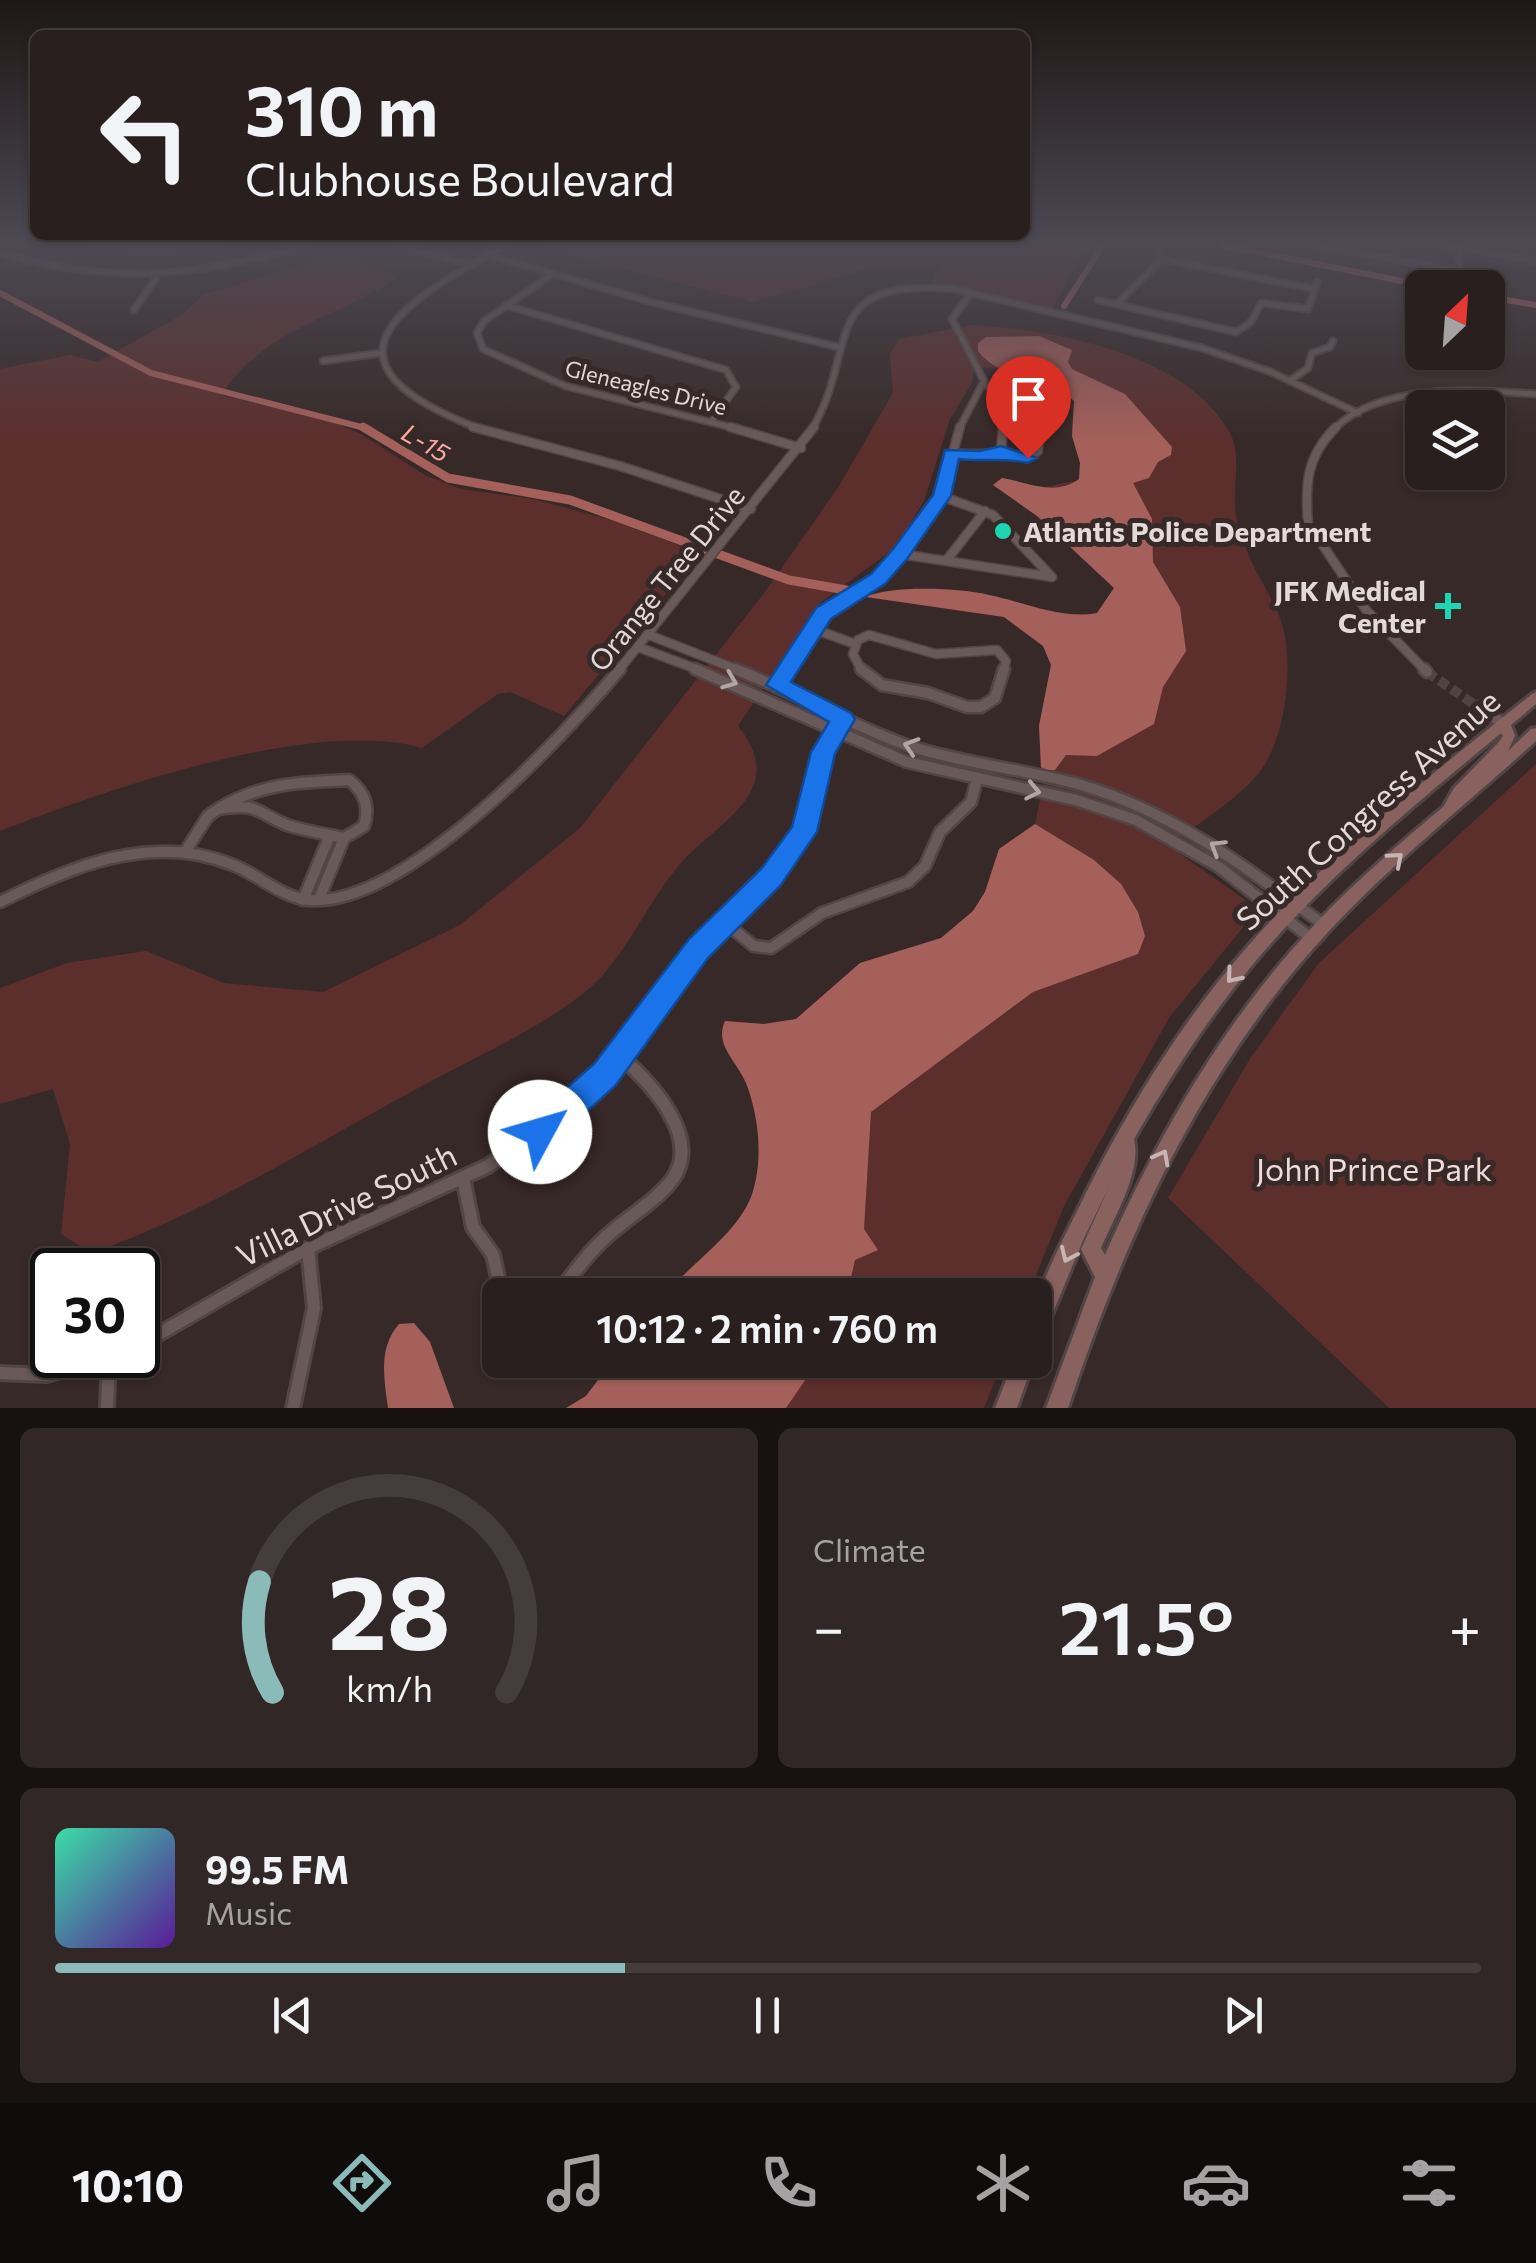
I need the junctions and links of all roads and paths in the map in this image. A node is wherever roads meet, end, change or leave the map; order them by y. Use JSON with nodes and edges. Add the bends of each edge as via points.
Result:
{"nodes":[{"id":1,"x":403,"y":311,"type":"edge"},
{"id":2,"x":499,"y":311,"type":"edge"},
{"id":3,"x":524,"y":311,"type":"edge"},
{"id":4,"x":688,"y":311,"type":"edge"},
{"id":5,"x":858,"y":311,"type":"edge"},
{"id":6,"x":958,"y":311,"type":"edge"},
{"id":7,"x":1049,"y":311,"type":"edge"},
{"id":8,"x":1146,"y":311,"type":"edge"},
{"id":9,"x":1257,"y":311,"type":"edge"},
{"id":10,"x":1160,"y":314,"type":"junction"},
{"id":11,"x":1151,"y":334,"type":"junction"},
{"id":12,"x":1332,"y":341,"type":"dead end"},
{"id":13,"x":838,"y":346,"type":"junction"},
{"id":14,"x":380,"y":353,"type":"junction"},
{"id":15,"x":323,"y":362,"type":"dead end"},
{"id":16,"x":1291,"y":380,"type":"junction"},
{"id":17,"x":983,"y":384,"type":"junction"},
{"id":18,"x":1536,"y":394,"type":"edge"},
{"id":19,"x":1020,"y":399,"type":"junction"},
{"id":20,"x":1358,"y":413,"type":"junction"},
{"id":21,"x":712,"y":422,"type":"junction"},
{"id":22,"x":801,"y":448,"type":"junction"},
{"id":23,"x":1001,"y":451,"type":"junction"},
{"id":24,"x":952,"y":453,"type":"junction"},
{"id":25,"x":942,"y":496,"type":"junction"},
{"id":26,"x":751,"y":509,"type":"junction"},
{"id":27,"x":985,"y":510,"type":"junction"},
{"id":28,"x":1308,"y":525,"type":"dead end"},
{"id":29,"x":1318,"y":538,"type":"dead end"},
{"id":30,"x":900,"y":554,"type":"junction"},
{"id":31,"x":946,"y":561,"type":"junction"},
{"id":32,"x":814,"y":628,"type":"junction"},
{"id":33,"x":649,"y":635,"type":"junction"},
{"id":34,"x":855,"y":644,"type":"junction"},
{"id":35,"x":638,"y":647,"type":"junction"},
{"id":36,"x":1427,"y":672,"type":"tunnel mouth"},
{"id":37,"x":777,"y":685,"type":"junction"},
{"id":38,"x":1536,"y":697,"type":"edge"},
{"id":39,"x":769,"y":698,"type":"junction"},
{"id":40,"x":1478,"y":707,"type":"tunnel mouth"},
{"id":41,"x":843,"y":719,"type":"junction"},
{"id":42,"x":1504,"y":724,"type":"junction"},
{"id":43,"x":834,"y":732,"type":"junction"},
{"id":44,"x":1536,"y":733,"type":"edge"},
{"id":45,"x":977,"y":778,"type":"junction"},
{"id":46,"x":216,"y":810,"type":"junction"},
{"id":47,"x":1445,"y":816,"type":"junction"},
{"id":48,"x":330,"y":835,"type":"junction"},
{"id":49,"x":344,"y":838,"type":"junction"},
{"id":50,"x":185,"y":852,"type":"junction"},
{"id":51,"x":415,"y":859,"type":"joint"},
{"id":52,"x":303,"y":900,"type":"junction"},
{"id":53,"x":319,"y":900,"type":"junction"},
{"id":54,"x":0,"y":902,"type":"edge"},
{"id":55,"x":1292,"y":912,"type":"junction"},
{"id":56,"x":724,"y":921,"type":"junction"},
{"id":57,"x":1318,"y":932,"type":"junction"},
{"id":58,"x":620,"y":1056,"type":"junction"},
{"id":59,"x":1128,"y":1137,"type":"junction"},
{"id":60,"x":463,"y":1178,"type":"junction"},
{"id":61,"x":308,"y":1248,"type":"junction"},
{"id":62,"x":1105,"y":1275,"type":"junction"},
{"id":63,"x":498,"y":1278,"type":"edge"},
{"id":64,"x":572,"y":1278,"type":"edge"},
{"id":65,"x":1052,"y":1292,"type":"edge"},
{"id":66,"x":160,"y":1333,"type":"edge"},
{"id":67,"x":0,"y":1373,"type":"edge"},
{"id":68,"x":30,"y":1374,"type":"edge"},
{"id":69,"x":111,"y":1378,"type":"edge"},
{"id":70,"x":1017,"y":1378,"type":"edge"},
{"id":71,"x":107,"y":1408,"type":"edge"},
{"id":72,"x":294,"y":1408,"type":"edge"},
{"id":73,"x":1006,"y":1408,"type":"edge"},
{"id":74,"x":1057,"y":1408,"type":"edge"}],
"edges":[{"from":1,"to":14,"type":"street","via":[[386,329]]},
{"from":2,"to":21,"type":"street","name":"Gleneagles Drive","via":[[479,328],[478,342],[488,354],[564,386]]},
{"from":3,"to":21,"type":"street","via":[[726,370],[736,387]]},
{"from":4,"to":13,"type":"street"},
{"from":5,"to":13,"type":"street","name":"Orange Tree Drive"},
{"from":6,"to":17,"type":"street","via":[[952,319],[983,370]]},
{"from":7,"to":11,"type":"street"},
{"from":8,"to":10,"type":"street"},
{"from":9,"to":10,"type":"street","via":[[1236,332]]},
{"from":10,"to":11,"type":"street"},
{"from":11,"to":16,"type":"street"},
{"from":12,"to":16,"type":"street","via":[[1312,352],[1308,368]]},
{"from":13,"to":22,"type":"street","name":"Orange Tree Drive","via":[[830,396]]},
{"from":14,"to":15,"type":"street"},
{"from":14,"to":26,"type":"street","via":[[400,389],[478,428]]},
{"from":16,"to":20,"type":"street"},
{"from":17,"to":19,"type":"street"},
{"from":17,"to":24,"type":"street"},
{"from":18,"to":20,"type":"street","via":[[1461,391],[1397,399]]},
{"from":19,"to":23,"type":"street","via":[[1001,430]]},
{"from":19,"to":23,"type":"street","via":[[1041,410],[1038,451],[1028,458]]},
{"from":20,"to":28,"type":"street","via":[[1312,454],[1303,489]]},
{"from":21,"to":22,"type":"street","name":"Gleneagles Drive"},
{"from":22,"to":26,"type":"street","name":"Orange Tree Drive"},
{"from":23,"to":24,"type":"street"},
{"from":24,"to":25,"type":"street"},
{"from":25,"to":27,"type":"street"},
{"from":25,"to":30,"type":"street"},
{"from":26,"to":33,"type":"street","name":"Orange Tree Drive"},
{"from":27,"to":31,"type":"street"},
{"from":27,"to":31,"type":"street","via":[[1052,577]]},
{"from":29,"to":36,"type":"street","via":[[1366,610]]},
{"from":30,"to":31,"type":"street"},
{"from":30,"to":32,"type":"street","via":[[878,579],[831,606]]},
{"from":32,"to":34,"type":"street"},
{"from":32,"to":37,"type":"street"},
{"from":33,"to":35,"type":"street","name":"Orange Tree Drive"},
{"from":33,"to":37,"type":"street"},
{"from":34,"to":34,"type":"street","via":[[856,664],[869,678],[967,707],[981,708],[995,698],[1006,661],[990,648],[936,654],[880,635]]},
{"from":35,"to":39,"type":"street","one_way":true},
{"from":35,"to":51,"type":"street","name":"Orange Tree Drive","via":[[543,761],[485,812]]},
{"from":37,"to":39,"type":"street"},
{"from":37,"to":41,"type":"street"},
{"from":38,"to":42,"type":"main road","name":"South Congress Avenue"},
{"from":39,"to":43,"type":"street"},
{"from":40,"to":42,"type":"street"},
{"from":41,"to":43,"type":"street","name":"Villa Drive South"},
{"from":55,"to":41,"type":"street","one_way":true,"via":[[1230,854],[1145,808],[1081,785],[916,748]]},
{"from":42,"to":47,"type":"main road","via":[[1510,736],[1504,748],[1453,794]]},
{"from":42,"to":55,"type":"main road","name":"South Congress Avenue"},
{"from":43,"to":45,"type":"street","via":[[906,762]]},
{"from":43,"to":56,"type":"street","name":"Villa Drive South","via":[[796,845]]},
{"from":44,"to":47,"type":"main road","name":"South Congress Avenue"},
{"from":45,"to":55,"type":"street","one_way":true,"via":[[1136,820]]},
{"from":45,"to":56,"type":"street","via":[[971,802],[940,832],[920,872],[901,886],[822,912],[770,948],[754,946]]},
{"from":46,"to":48,"type":"street","via":[[253,807],[285,824]]},
{"from":46,"to":49,"type":"street","via":[[264,786],[349,780],[362,793],[367,820]]},
{"from":46,"to":50,"type":"street"},
{"from":57,"to":47,"type":"main road","name":"South Congress Avenue","one_way":true},
{"from":48,"to":49,"type":"street"},
{"from":48,"to":52,"type":"street"},
{"from":49,"to":53,"type":"street"},
{"from":50,"to":52,"type":"street","via":[[229,862]]},
{"from":50,"to":54,"type":"street","via":[[99,860]]},
{"from":51,"to":53,"type":"street","via":[[355,891]]},
{"from":52,"to":53,"type":"street"},
{"from":55,"to":57,"type":"street"},
{"from":55,"to":57,"type":"street"},
{"from":55,"to":59,"type":"main road","name":"South Congress Avenue","one_way":true,"via":[[1203,1016]]},
{"from":56,"to":58,"type":"street","name":"Villa Drive South"},
{"from":62,"to":57,"type":"main road","name":"South Congress Avenue","one_way":true,"via":[[1211,1072]]},
{"from":58,"to":60,"type":"street","name":"Villa Drive South","via":[[557,1120]]},
{"from":58,"to":64,"type":"street","via":[[642,1074],[679,1126],[685,1156],[676,1176],[606,1237]]},
{"from":59,"to":62,"type":"main road","via":[[1126,1168],[1090,1249]]},
{"from":59,"to":65,"type":"main road","name":"South Congress Avenue","one_way":true},
{"from":60,"to":61,"type":"street","name":"Villa Drive South"},
{"from":60,"to":63,"type":"street","via":[[473,1227],[493,1255]]},
{"from":61,"to":66,"type":"street","name":"Villa Drive South"},
{"from":61,"to":72,"type":"street","via":[[314,1308]]},
{"from":62,"to":74,"type":"main road","name":"South Congress Avenue"},
{"from":67,"to":68,"type":"street"},
{"from":69,"to":71,"type":"street"},
{"from":70,"to":73,"type":"main road"}]}
